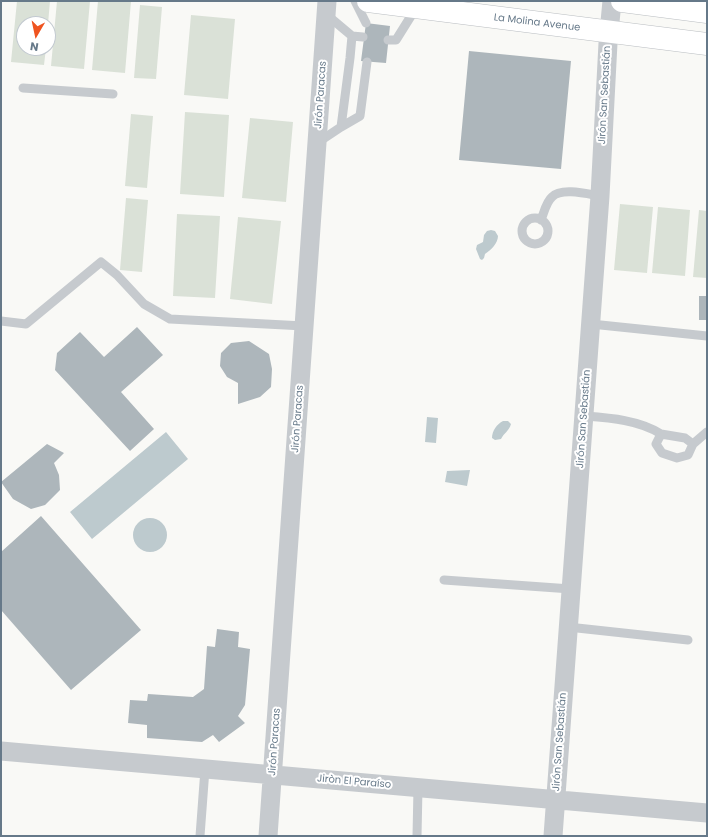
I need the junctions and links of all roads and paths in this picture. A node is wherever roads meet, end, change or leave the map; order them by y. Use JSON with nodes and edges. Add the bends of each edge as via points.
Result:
{"nodes":[{"id":1,"x":355,"y":1,"type":"edge"},
{"id":2,"x":368,"y":1,"type":"edge"},
{"id":3,"x":612,"y":1,"type":"edge"},
{"id":4,"x":622,"y":1,"type":"edge"},
{"id":5,"x":424,"y":4,"type":"edge"},
{"id":6,"x":327,"y":8,"type":"edge"},
{"id":7,"x":707,"y":12,"type":"edge"},
{"id":8,"x":366,"y":23,"type":"dead end"},
{"id":9,"x":609,"y":32,"type":"junction"},
{"id":10,"x":352,"y":36,"type":"junction"},
{"id":11,"x":363,"y":38,"type":"dead end"},
{"id":12,"x":388,"y":40,"type":"dead end"},
{"id":13,"x":707,"y":44,"type":"edge"},
{"id":14,"x":367,"y":62,"type":"dead end"},
{"id":15,"x":23,"y":88,"type":"dead end"},
{"id":16,"x":113,"y":94,"type":"dead end"},
{"id":17,"x":341,"y":127,"type":"junction"},
{"id":18,"x":317,"y":143,"type":"junction"},
{"id":19,"x":600,"y":196,"type":"junction"},
{"id":20,"x":541,"y":220,"type":"dead end"},
{"id":21,"x":1,"y":321,"type":"edge"},
{"id":22,"x":591,"y":324,"type":"junction"},
{"id":23,"x":304,"y":326,"type":"junction"},
{"id":24,"x":707,"y":336,"type":"edge"},
{"id":25,"x":584,"y":416,"type":"junction"},
{"id":26,"x":707,"y":432,"type":"edge"},
{"id":27,"x":661,"y":434,"type":"junction"},
{"id":28,"x":693,"y":444,"type":"junction"},
{"id":29,"x":444,"y":580,"type":"dead end"},
{"id":30,"x":571,"y":589,"type":"junction"},
{"id":31,"x":568,"y":627,"type":"junction"},
{"id":32,"x":688,"y":640,"type":"dead end"},
{"id":33,"x":1,"y":751,"type":"edge"},
{"id":34,"x":205,"y":769,"type":"junction"},
{"id":35,"x":273,"y":775,"type":"junction"},
{"id":36,"x":418,"y":788,"type":"junction"},
{"id":37,"x":555,"y":800,"type":"junction"},
{"id":38,"x":707,"y":812,"type":"edge"},
{"id":39,"x":200,"y":836,"type":"edge"},
{"id":40,"x":268,"y":836,"type":"edge"},
{"id":41,"x":417,"y":836,"type":"edge"},
{"id":42,"x":552,"y":836,"type":"edge"}],
"edges":[{"from":1,"to":8,"type":"lane"},
{"from":2,"to":5,"type":"main road","name":"La Molina Avenue"},
{"from":3,"to":9,"type":"street","name":"Jirón San Sebastián"},
{"from":4,"to":7,"type":"main road"},
{"from":5,"to":9,"type":"main road","name":"La Molina Avenue"},
{"from":5,"to":12,"type":"lane","via":[[396,40]]},
{"from":6,"to":10,"type":"lane"},
{"from":6,"to":18,"type":"street","name":"Jirón Paracas"},
{"from":9,"to":13,"type":"main road","name":"La Molina Avenue"},
{"from":9,"to":19,"type":"street","name":"Jirón San Sebastián"},
{"from":10,"to":11,"type":"lane"},
{"from":10,"to":17,"type":"lane"},
{"from":14,"to":17,"type":"lane","via":[[360,116]]},
{"from":15,"to":16,"type":"lane"},
{"from":17,"to":18,"type":"lane"},
{"from":18,"to":23,"type":"street","name":"Jirón Paracas"},
{"from":19,"to":20,"type":"lane","via":[[573,192],[558,193],[550,198]]},
{"from":19,"to":22,"type":"street","name":"Jirón San Sebastián"},
{"from":21,"to":23,"type":"lane","via":[[26,324],[101,262],[144,304],[170,319]]},
{"from":22,"to":24,"type":"lane"},
{"from":22,"to":25,"type":"street","name":"Jirón San Sebastián"},
{"from":23,"to":35,"type":"street","name":"Jirón Paracas"},
{"from":25,"to":27,"type":"lane","via":[[641,424]]},
{"from":25,"to":30,"type":"street","name":"Jirón San Sebastián"},
{"from":26,"to":28,"type":"lane"},
{"from":27,"to":28,"type":"lane","via":[[685,438]]},
{"from":27,"to":28,"type":"lane","via":[[656,444],[662,453],[677,458],[688,455]]},
{"from":29,"to":30,"type":"lane"},
{"from":30,"to":31,"type":"street","name":"Jirón San Sebastián"},
{"from":31,"to":32,"type":"lane"},
{"from":31,"to":37,"type":"street","name":"Jirón San Sebastián"},
{"from":33,"to":34,"type":"street","name":"Jiròn El Paraíso"},
{"from":34,"to":35,"type":"street","name":"Jiròn El Paraíso"},
{"from":34,"to":39,"type":"lane"},
{"from":35,"to":36,"type":"street","name":"Jiròn El Paraíso"},
{"from":35,"to":40,"type":"street","name":"Jirón Paracas"},
{"from":36,"to":37,"type":"street","name":"Jiròn El Paraíso"},
{"from":36,"to":41,"type":"lane"},
{"from":37,"to":38,"type":"street","name":"Jiròn El Paraíso"},
{"from":37,"to":42,"type":"street","name":"Jirón San Sebastián"}]}
